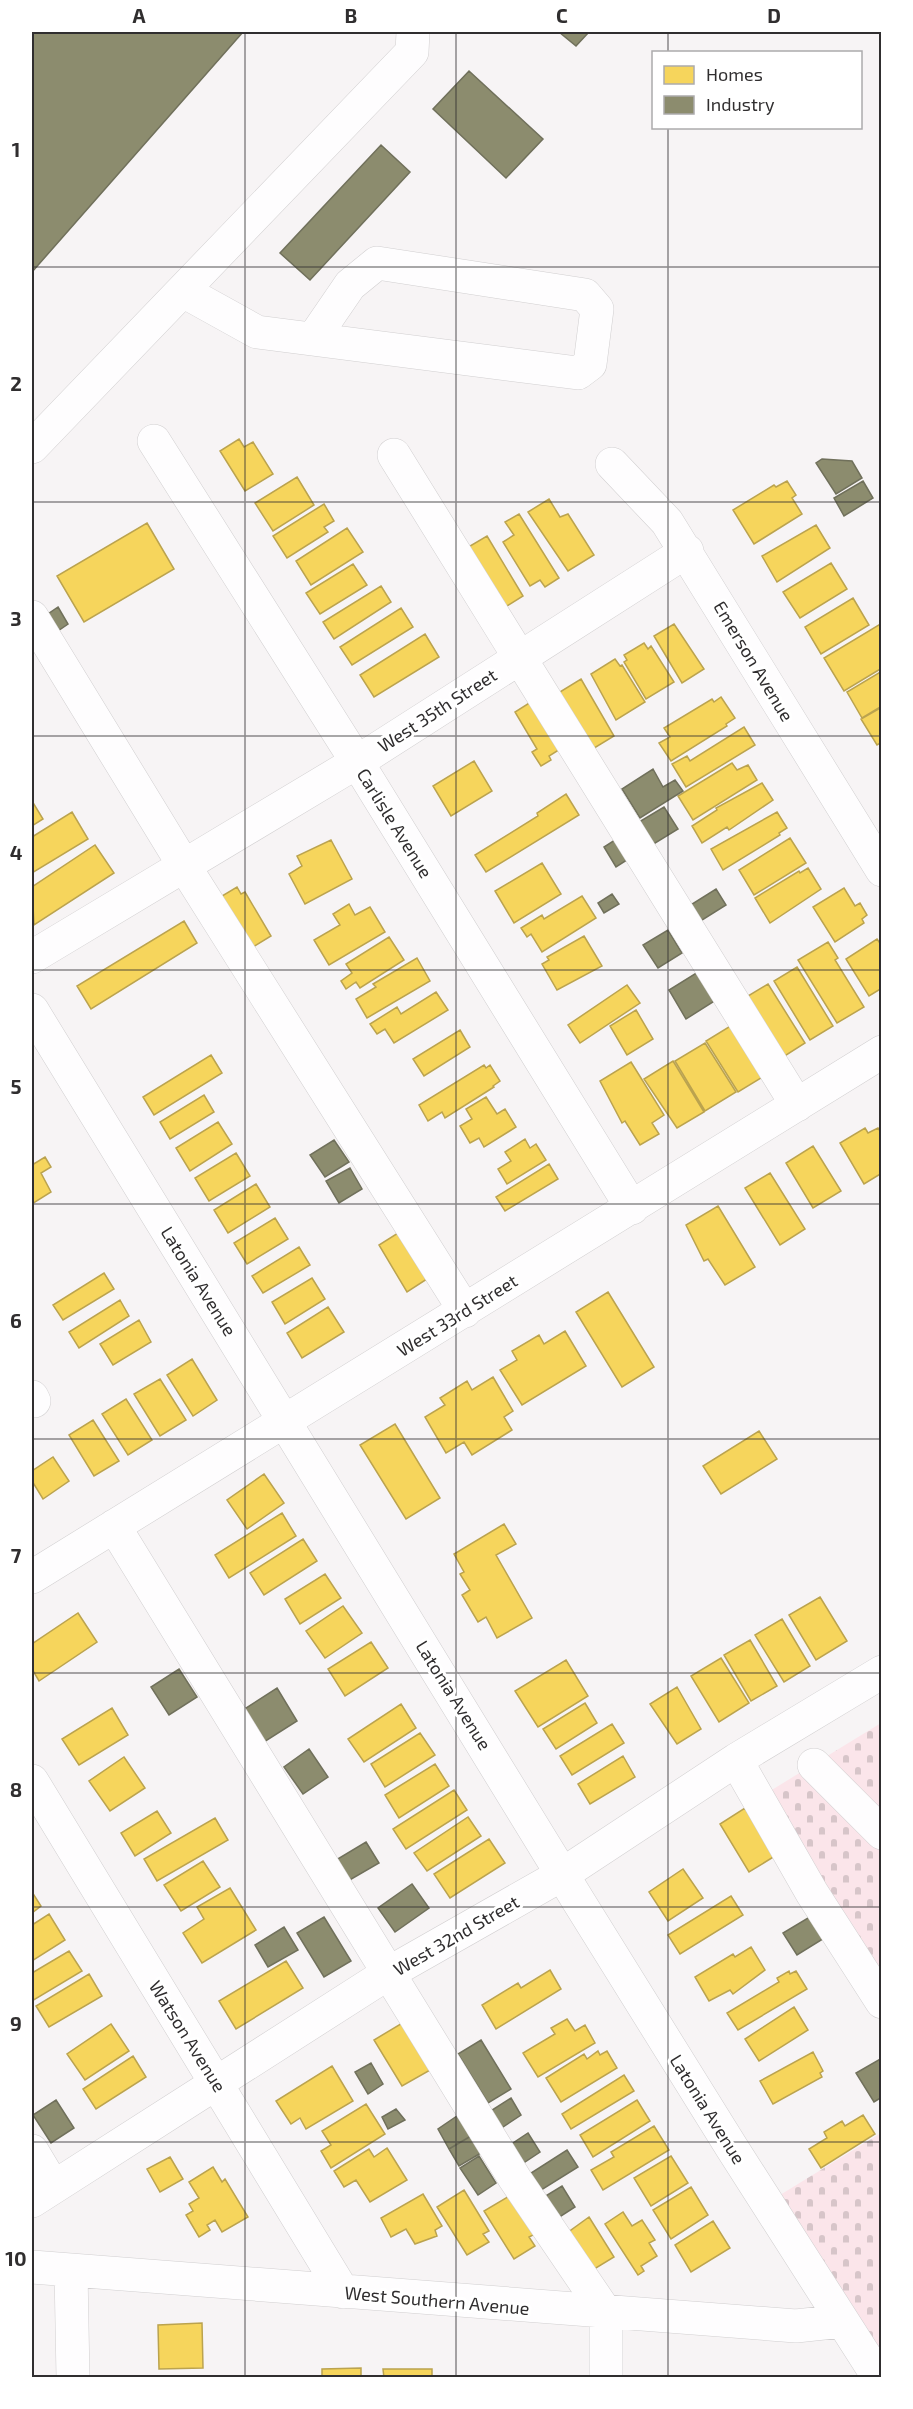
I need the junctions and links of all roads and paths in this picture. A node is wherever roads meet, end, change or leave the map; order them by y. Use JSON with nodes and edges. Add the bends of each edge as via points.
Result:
{"nodes":[{"id":1,"x":413,"y":32,"type":"edge"},
{"id":2,"x":183,"y":291,"type":"junction"},
{"id":3,"x":313,"y":339,"type":"junction"},
{"id":4,"x":154,"y":441,"type":"dead end"},
{"id":5,"x":32,"y":447,"type":"edge"},
{"id":6,"x":394,"y":455,"type":"dead end"},
{"id":7,"x":612,"y":464,"type":"dead end"},
{"id":8,"x":687,"y":551,"type":"junction"},
{"id":9,"x":32,"y":617,"type":"edge"},
{"id":10,"x":520,"y":657,"type":"junction"},
{"id":11,"x":357,"y":762,"type":"junction"},
{"id":12,"x":183,"y":864,"type":"junction"},
{"id":13,"x":882,"y":870,"type":"edge"},
{"id":14,"x":32,"y":957,"type":"edge"},
{"id":15,"x":32,"y":1010,"type":"edge"},
{"id":16,"x":882,"y":1052,"type":"edge"},
{"id":17,"x":797,"y":1105,"type":"junction"},
{"id":18,"x":632,"y":1208,"type":"junction"},
{"id":19,"x":465,"y":1311,"type":"junction"},
{"id":20,"x":285,"y":1421,"type":"junction"},
{"id":21,"x":114,"y":1526,"type":"junction"},
{"id":22,"x":32,"y":1577,"type":"edge"},
{"id":23,"x":882,"y":1672,"type":"edge"},
{"id":24,"x":736,"y":1760,"type":"junction"},
{"id":25,"x":814,"y":1765,"type":"dead end"},
{"id":26,"x":32,"y":1781,"type":"edge"},
{"id":27,"x":882,"y":1833,"type":"edge"},
{"id":28,"x":563,"y":1874,"type":"junction"},
{"id":29,"x":387,"y":1974,"type":"junction"},
{"id":30,"x":882,"y":2002,"type":"edge"},
{"id":31,"x":216,"y":2081,"type":"junction"},
{"id":32,"x":32,"y":2151,"type":"edge"},
{"id":33,"x":42,"y":2194,"type":"edge"},
{"id":34,"x":32,"y":2267,"type":"edge"},
{"id":35,"x":71,"y":2271,"type":"junction"},
{"id":36,"x":343,"y":2292,"type":"junction"},
{"id":37,"x":606,"y":2313,"type":"junction"},
{"id":38,"x":842,"y":2321,"type":"junction"},
{"id":39,"x":73,"y":2378,"type":"edge"},
{"id":40,"x":606,"y":2378,"type":"edge"},
{"id":41,"x":879,"y":2378,"type":"edge"}],
"edges":[{"from":1,"to":2,"type":"street","via":[[412,52]]},
{"from":2,"to":3,"type":"street","via":[[257,332]]},
{"from":2,"to":5,"type":"street"},
{"from":3,"to":3,"type":"street","via":[[578,373],[590,364],[597,309],[585,296],[377,263],[350,285]]},
{"from":4,"to":11,"type":"street","name":"Carlisle Avenue"},
{"from":6,"to":10,"type":"street"},
{"from":7,"to":8,"type":"street","name":"Emerson Avenue","via":[[667,522]]},
{"from":8,"to":10,"type":"street","name":"West 35th Street"},
{"from":8,"to":13,"type":"street","name":"Emerson Avenue"},
{"from":9,"to":12,"type":"street"},
{"from":10,"to":11,"type":"street","name":"West 35th Street"},
{"from":10,"to":17,"type":"street"},
{"from":11,"to":12,"type":"street","name":"West 35th Street"},
{"from":11,"to":18,"type":"street","name":"Carlisle Avenue"},
{"from":12,"to":14,"type":"street","name":"West 35th Street"},
{"from":12,"to":19,"type":"street"},
{"from":15,"to":20,"type":"street","name":"Latonia Avenue"},
{"from":16,"to":17,"type":"street","name":"West 33rd Street"},
{"from":17,"to":18,"type":"street","name":"West 33rd Street"},
{"from":18,"to":19,"type":"street","name":"West 33rd Street"},
{"from":19,"to":20,"type":"street","name":"West 33rd Street"},
{"from":20,"to":21,"type":"street","name":"West 33rd Street"},
{"from":20,"to":28,"type":"street","name":"Latonia Avenue"},
{"from":21,"to":22,"type":"street","name":"West 33rd Street"},
{"from":21,"to":29,"type":"street"},
{"from":23,"to":24,"type":"street","name":"West 32nd Street"},
{"from":24,"to":28,"type":"street","name":"West 32nd Street"},
{"from":24,"to":30,"type":"street"},
{"from":25,"to":27,"type":"street"},
{"from":26,"to":31,"type":"street","name":"Watson Avenue"},
{"from":28,"to":29,"type":"street","name":"West 32nd Street"},
{"from":28,"to":38,"type":"street","name":"Latonia Avenue"},
{"from":29,"to":31,"type":"street","name":"West 32nd Street"},
{"from":29,"to":37,"type":"street","via":[[515,2179]]},
{"from":31,"to":33,"type":"street","name":"West 32nd Street"},
{"from":31,"to":36,"type":"street","name":"Watson Avenue"},
{"from":32,"to":33,"type":"street"},
{"from":34,"to":35,"type":"street","name":"West Southern Avenue"},
{"from":35,"to":36,"type":"street","name":"West Southern Avenue"},
{"from":35,"to":39,"type":"street"},
{"from":36,"to":37,"type":"street","name":"West Southern Avenue"},
{"from":37,"to":38,"type":"street","name":"West Southern Avenue","via":[[796,2326]]},
{"from":37,"to":40,"type":"street"},
{"from":38,"to":41,"type":"street","name":"Latonia Avenue"}]}
